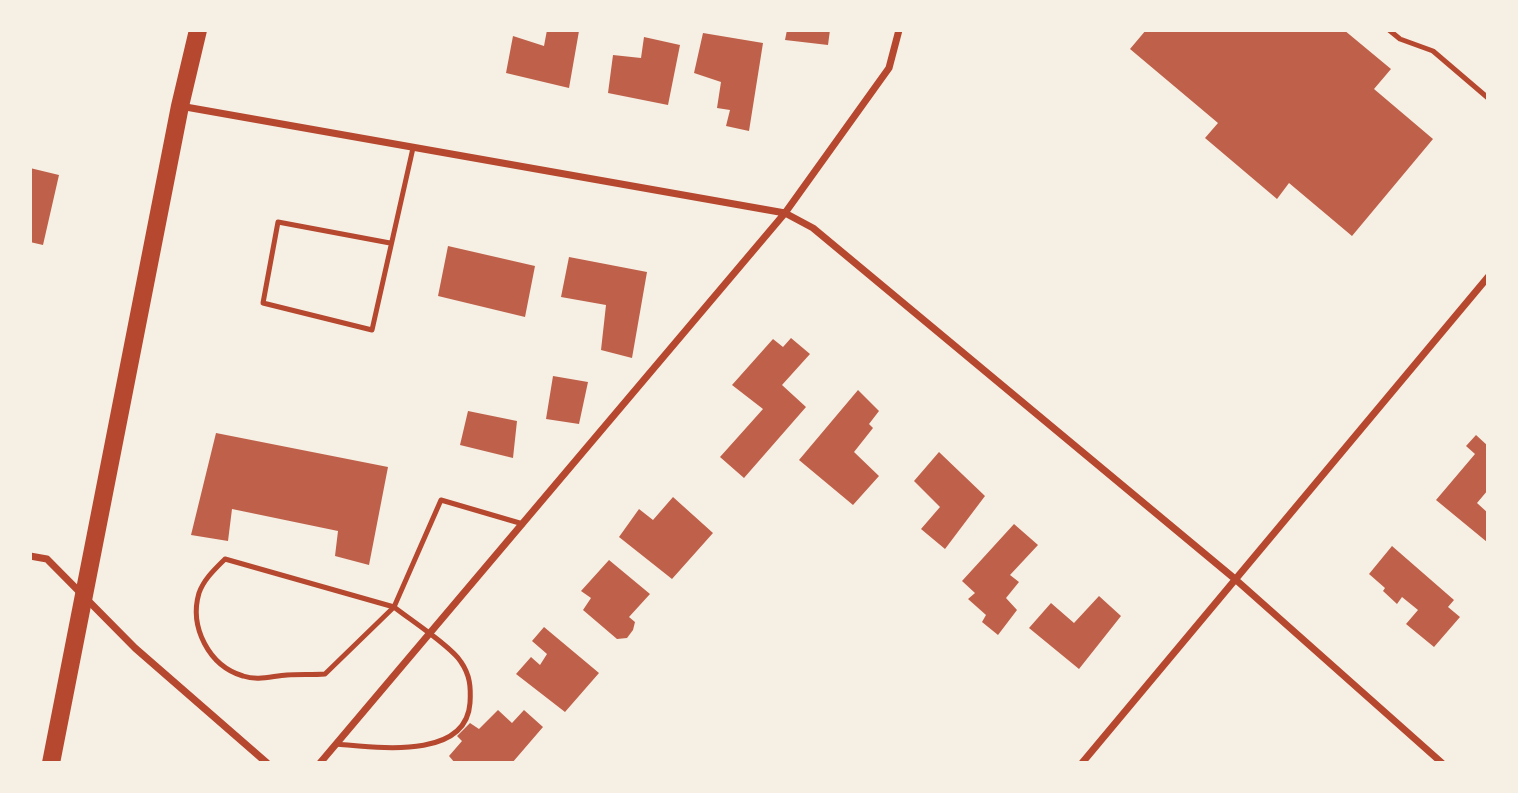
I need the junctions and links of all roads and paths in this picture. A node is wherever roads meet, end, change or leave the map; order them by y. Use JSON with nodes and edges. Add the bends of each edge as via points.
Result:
{"nodes":[{"id":1,"x":198,"y":30,"type":"edge"},
{"id":2,"x":899,"y":30,"type":"edge"},
{"id":3,"x":1389,"y":30,"type":"edge"},
{"id":4,"x":1488,"y":98,"type":"edge"},
{"id":5,"x":180,"y":106,"type":"junction"},
{"id":6,"x":413,"y":148,"type":"junction"},
{"id":7,"x":785,"y":213,"type":"junction"},
{"id":8,"x":390,"y":243,"type":"junction"},
{"id":9,"x":1488,"y":277,"type":"edge"},
{"id":10,"x":523,"y":524,"type":"junction"},
{"id":11,"x":30,"y":556,"type":"edge"},
{"id":12,"x":1235,"y":579,"type":"junction"},
{"id":13,"x":84,"y":598,"type":"junction"},
{"id":14,"x":394,"y":607,"type":"junction"},
{"id":15,"x":429,"y":634,"type":"junction"},
{"id":16,"x":336,"y":744,"type":"junction"},
{"id":17,"x":51,"y":763,"type":"edge"},
{"id":18,"x":267,"y":763,"type":"edge"},
{"id":19,"x":320,"y":763,"type":"edge"},
{"id":20,"x":1082,"y":763,"type":"edge"},
{"id":21,"x":1442,"y":763,"type":"edge"}],
"edges":[{"from":1,"to":5,"type":"main road"},
{"from":2,"to":7,"type":"street","via":[[889,68]]},
{"from":3,"to":4,"type":"lane","via":[[1433,51]]},
{"from":5,"to":6,"type":"street"},
{"from":5,"to":13,"type":"main road"},
{"from":6,"to":7,"type":"street"},
{"from":6,"to":8,"type":"lane"},
{"from":7,"to":10,"type":"street"},
{"from":7,"to":12,"type":"street","via":[[813,228]]},
{"from":8,"to":8,"type":"lane","via":[[372,330],[263,303],[278,222]]},
{"from":9,"to":12,"type":"street"},
{"from":10,"to":14,"type":"lane","via":[[441,500]]},
{"from":10,"to":15,"type":"street"},
{"from":11,"to":13,"type":"street","via":[[47,559]]},
{"from":12,"to":20,"type":"street"},
{"from":12,"to":21,"type":"street"},
{"from":13,"to":17,"type":"main road"},
{"from":13,"to":18,"type":"street"},
{"from":14,"to":14,"type":"lane","via":[[325,674],[265,679],[244,677],[209,653],[196,613],[210,573],[225,559]]},
{"from":14,"to":15,"type":"lane"},
{"from":15,"to":16,"type":"street"},
{"from":15,"to":16,"type":"lane","via":[[460,659],[471,684],[469,713],[453,734],[428,745],[396,749]]},
{"from":16,"to":19,"type":"street"}]}
